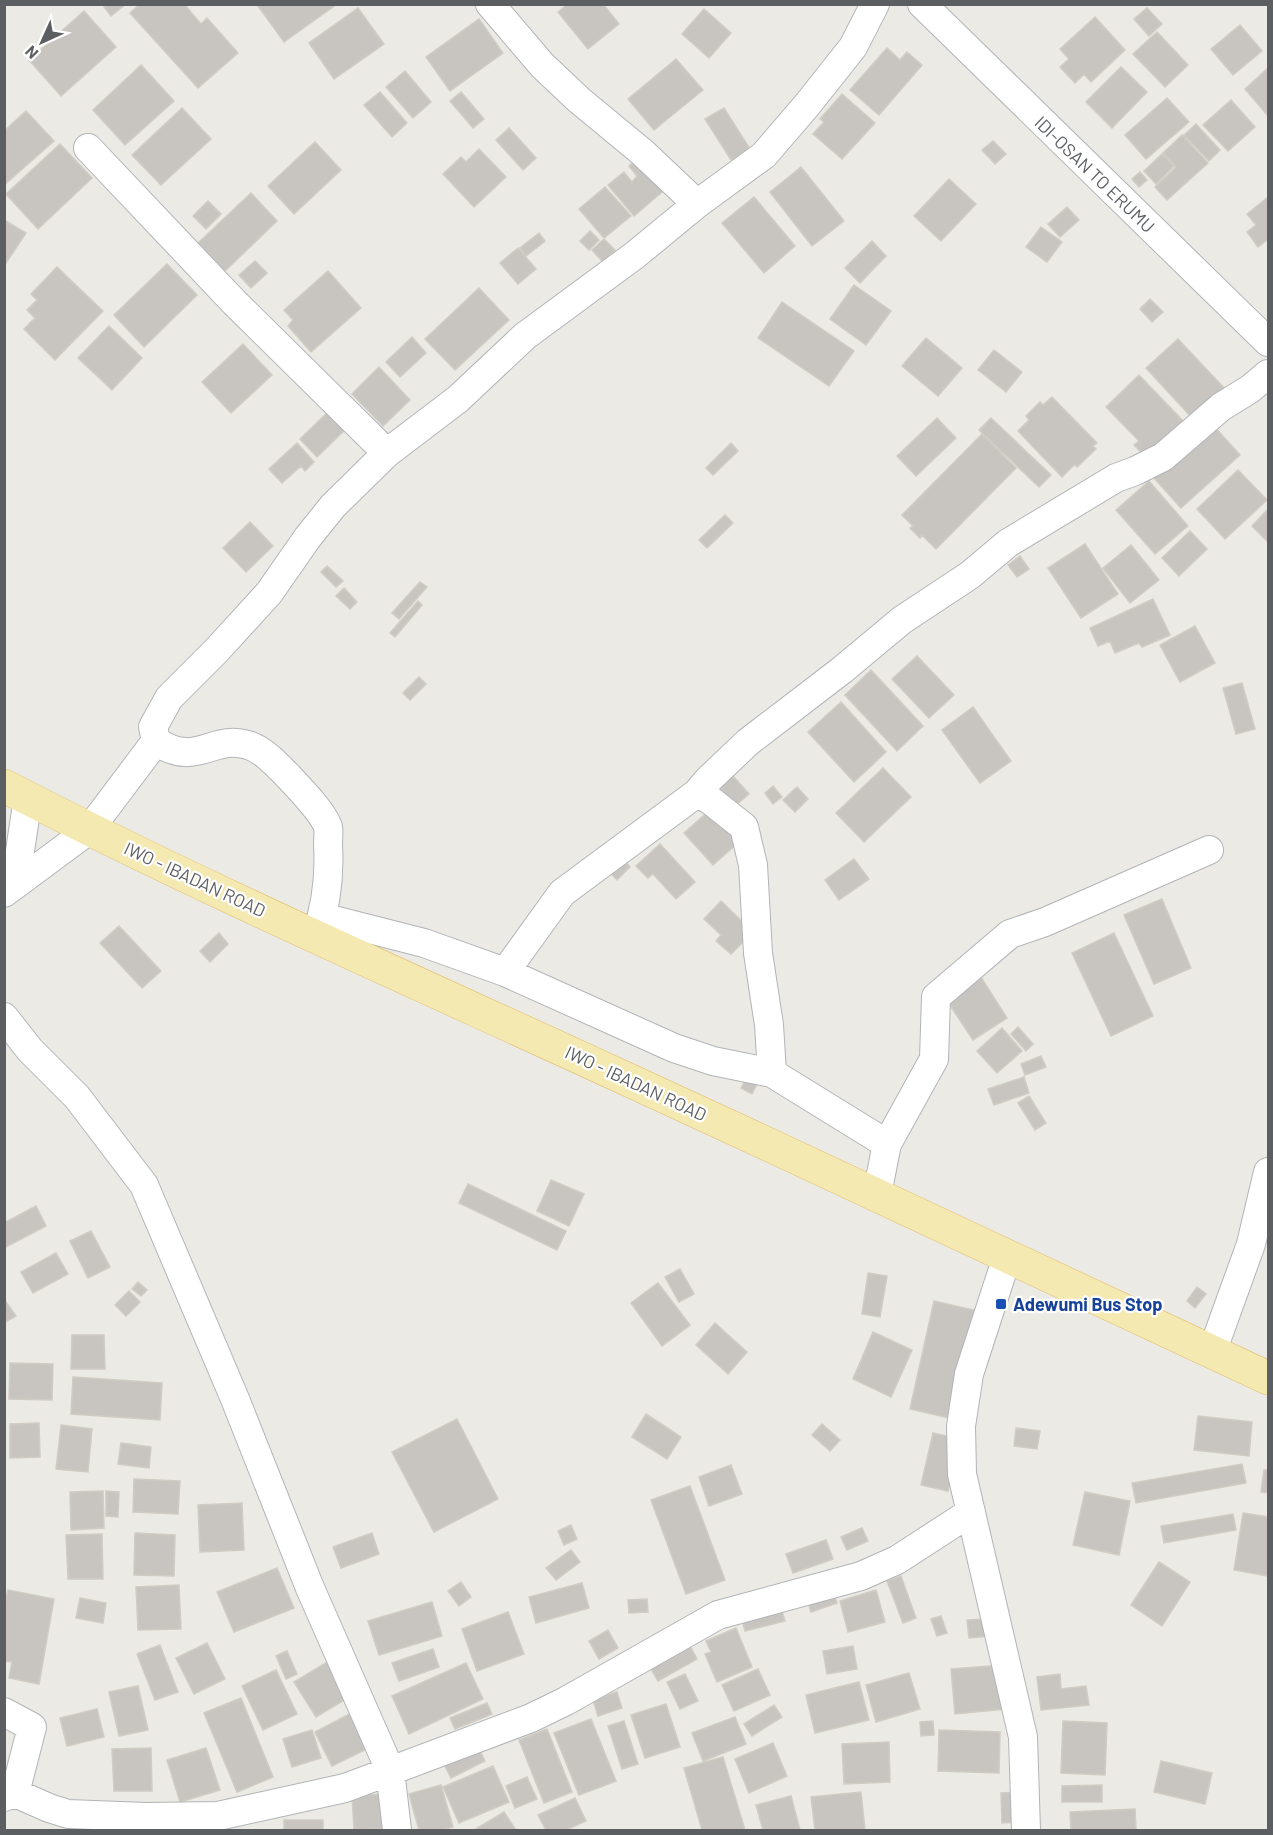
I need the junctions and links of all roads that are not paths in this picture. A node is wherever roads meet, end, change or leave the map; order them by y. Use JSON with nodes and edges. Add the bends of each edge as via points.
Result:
{"nodes":[{"id":1,"x":490,"y":4,"type":"edge"},
{"id":2,"x":875,"y":4,"type":"edge"},
{"id":3,"x":922,"y":4,"type":"edge"},
{"id":4,"x":88,"y":148,"type":"dead end"},
{"id":5,"x":697,"y":204,"type":"junction"},
{"id":6,"x":1269,"y":342,"type":"edge"},
{"id":7,"x":1269,"y":374,"type":"edge"},
{"id":8,"x":387,"y":453,"type":"junction"},
{"id":9,"x":156,"y":741,"type":"junction"},
{"id":10,"x":16,"y":792,"type":"edge"},
{"id":11,"x":697,"y":793,"type":"junction"},
{"id":12,"x":89,"y":830,"type":"junction"},
{"id":13,"x":1209,"y":850,"type":"dead end"},
{"id":14,"x":10,"y":888,"type":"edge"},
{"id":15,"x":319,"y":926,"type":"junction"},
{"id":16,"x":505,"y":972,"type":"junction"},
{"id":17,"x":4,"y":1017,"type":"edge"},
{"id":18,"x":772,"y":1073,"type":"junction"},
{"id":19,"x":887,"y":1144,"type":"junction"},
{"id":20,"x":1269,"y":1172,"type":"edge"},
{"id":21,"x":877,"y":1194,"type":"junction"},
{"id":22,"x":1006,"y":1257,"type":"junction"},
{"id":23,"x":1212,"y":1352,"type":"junction"},
{"id":24,"x":1269,"y":1378,"type":"edge"},
{"id":25,"x":971,"y":1512,"type":"junction"},
{"id":26,"x":4,"y":1712,"type":"edge"},
{"id":27,"x":390,"y":1770,"type":"junction"},
{"id":28,"x":10,"y":1795,"type":"edge"},
{"id":29,"x":397,"y":1830,"type":"edge"},
{"id":30,"x":1026,"y":1830,"type":"edge"}],
"edges":[{"from":1,"to":5,"type":"street","via":[[542,65]]},
{"from":2,"to":5,"type":"street","via":[[853,47],[764,155]]},
{"from":3,"to":6,"type":"street","name":"IDI-OSAN TO ERUMU"},
{"from":4,"to":8,"type":"street","via":[[234,302]]},
{"from":5,"to":8,"type":"street","via":[[525,336],[458,399]]},
{"from":7,"to":11,"type":"street","via":[[1221,407],[1163,457],[1116,478],[1008,543],[970,575],[902,620],[748,742]]},
{"from":8,"to":9,"type":"street","via":[[333,506],[269,593],[169,698],[153,727]]},
{"from":9,"to":12,"type":"street"},
{"from":9,"to":15,"type":"street","via":[[184,754],[228,744],[249,746],[271,759],[308,796],[328,827],[329,870]]},
{"from":10,"to":12,"type":"main road","name":"IWO - IBADAN ROAD"},
{"from":10,"to":14,"type":"street"},
{"from":11,"to":16,"type":"street","via":[[562,893]]},
{"from":11,"to":18,"type":"street","via":[[744,827],[753,865]]},
{"from":12,"to":14,"type":"street"},
{"from":12,"to":15,"type":"main road","name":"IWO - IBADAN ROAD"},
{"from":13,"to":19,"type":"street","via":[[1045,922],[1010,933],[963,972],[936,997],[934,1059]]},
{"from":15,"to":16,"type":"street","via":[[424,943]]},
{"from":15,"to":21,"type":"main road","name":"IWO - IBADAN ROAD"},
{"from":16,"to":18,"type":"street","via":[[674,1048]]},
{"from":17,"to":27,"type":"street","via":[[30,1050],[77,1096],[144,1185],[310,1588]]},
{"from":18,"to":19,"type":"street"},
{"from":19,"to":21,"type":"street"},
{"from":20,"to":23,"type":"street","via":[[1251,1244]]},
{"from":21,"to":22,"type":"main road","name":"IWO - IBADAN ROAD"},
{"from":22,"to":23,"type":"main road","name":"IWO - IBADAN ROAD"},
{"from":22,"to":25,"type":"street","via":[[969,1374],[961,1426],[962,1474]]},
{"from":23,"to":24,"type":"main road","name":"IWO - IBADAN ROAD"},
{"from":25,"to":27,"type":"street","via":[[897,1560],[861,1576],[718,1615],[531,1719]]},
{"from":25,"to":30,"type":"street","via":[[1023,1737]]},
{"from":26,"to":28,"type":"street","via":[[32,1726]]},
{"from":27,"to":28,"type":"street","via":[[345,1788],[218,1816],[68,1814]]},
{"from":27,"to":29,"type":"street"}]}
